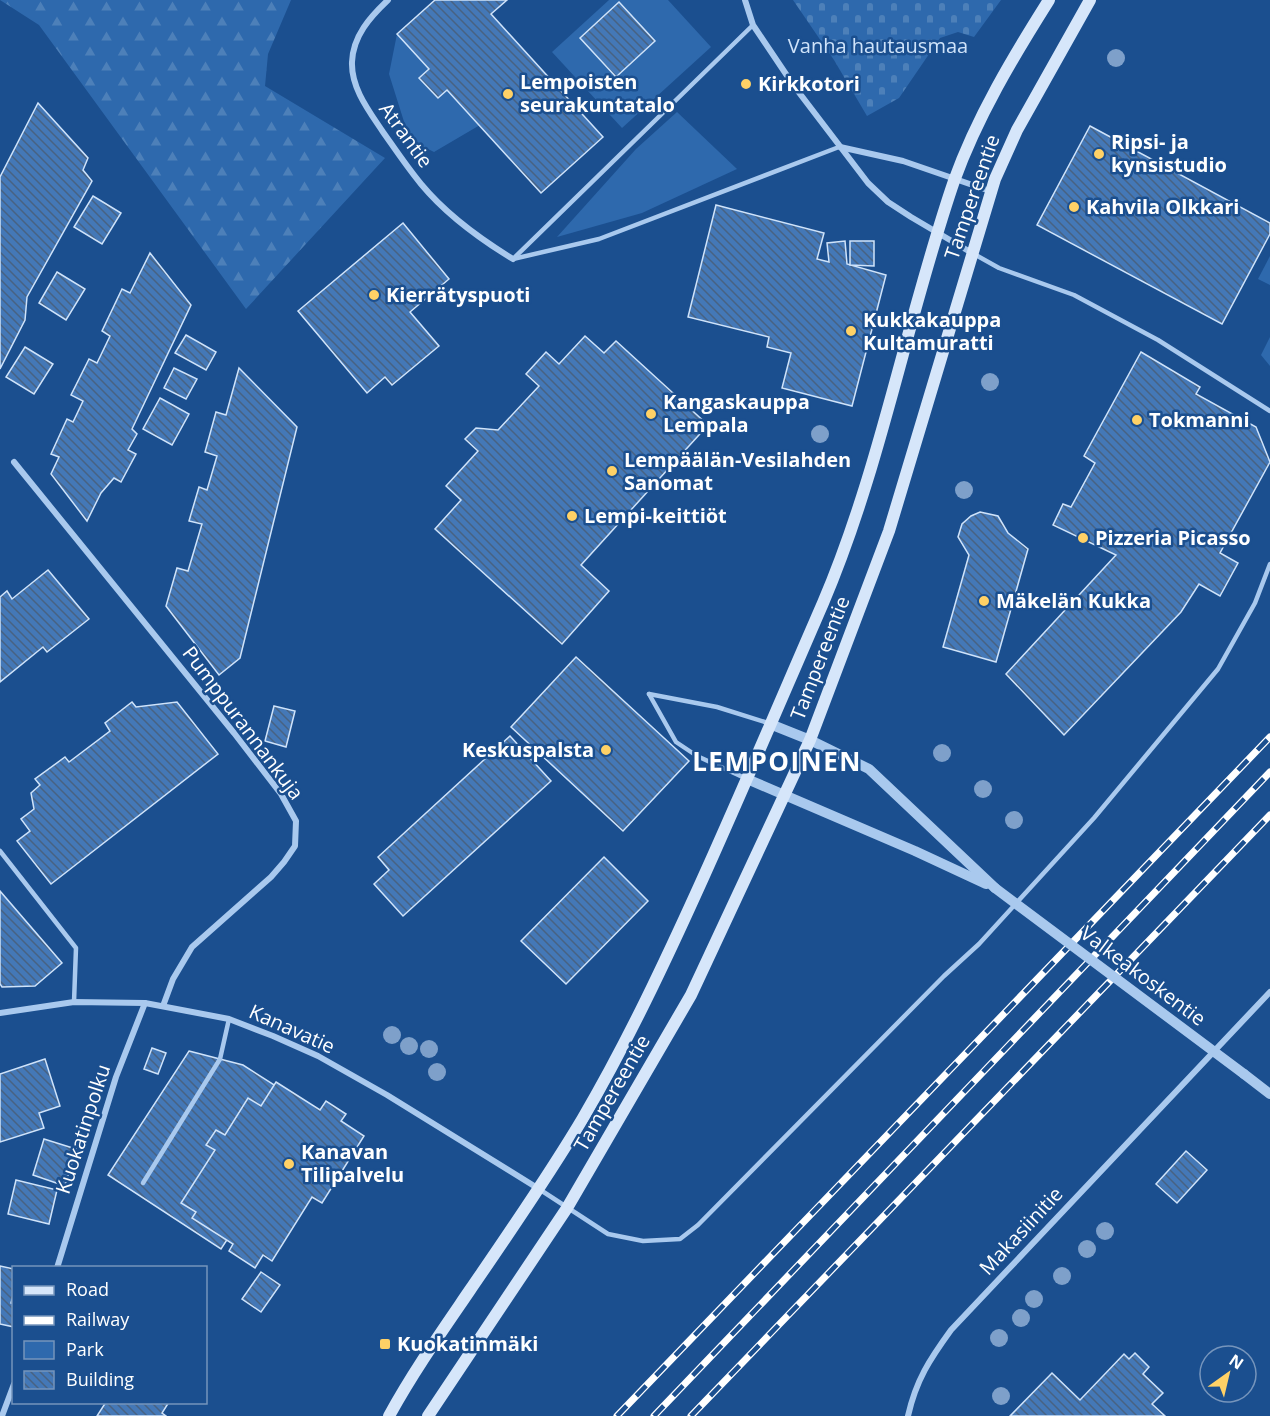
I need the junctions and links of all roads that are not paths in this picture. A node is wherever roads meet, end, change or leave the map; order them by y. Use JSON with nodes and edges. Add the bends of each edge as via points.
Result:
{"nodes":[{"id":1,"x":388,"y":0,"type":"edge"},
{"id":2,"x":745,"y":0,"type":"edge"},
{"id":3,"x":1049,"y":0,"type":"edge"},
{"id":4,"x":1090,"y":0,"type":"edge"},
{"id":5,"x":753,"y":25,"type":"junction"},
{"id":6,"x":839,"y":147,"type":"junction"},
{"id":7,"x":956,"y":178,"type":"junction"},
{"id":8,"x":990,"y":191,"type":"junction"},
{"id":9,"x":938,"y":233,"type":"junction"},
{"id":10,"x":972,"y":253,"type":"junction"},
{"id":11,"x":513,"y":259,"type":"junction"},
{"id":12,"x":1270,"y":411,"type":"edge"},
{"id":13,"x":14,"y":462,"type":"dead end"},
{"id":14,"x":1270,"y":564,"type":"edge"},
{"id":15,"x":770,"y":724,"type":"junction"},
{"id":16,"x":810,"y":740,"type":"junction"},
{"id":17,"x":747,"y":779,"type":"junction"},
{"id":18,"x":784,"y":796,"type":"junction"},
{"id":19,"x":0,"y":850,"type":"edge"},
{"id":20,"x":995,"y":888,"type":"junction"},
{"id":21,"x":1270,"y":992,"type":"edge"},
{"id":22,"x":74,"y":1002,"type":"junction"},
{"id":23,"x":145,"y":1003,"type":"junction"},
{"id":24,"x":163,"y":1006,"type":"junction"},
{"id":25,"x":0,"y":1013,"type":"edge"},
{"id":26,"x":229,"y":1019,"type":"junction"},
{"id":27,"x":1270,"y":1094,"type":"edge"},
{"id":28,"x":143,"y":1183,"type":"dead end"},
{"id":29,"x":539,"y":1189,"type":"junction"},
{"id":30,"x":567,"y":1208,"type":"junction"},
{"id":31,"x":58,"y":1266,"type":"edge"},
{"id":32,"x":12,"y":1389,"type":"edge"},
{"id":33,"x":2,"y":1416,"type":"edge"},
{"id":34,"x":389,"y":1416,"type":"edge"},
{"id":35,"x":428,"y":1416,"type":"edge"},
{"id":36,"x":908,"y":1416,"type":"edge"}],
"edges":[{"from":1,"to":11,"type":"street","name":"Atrantie","via":[[360,31],[355,46],[352,63],[365,105],[422,185],[458,220]]},
{"from":2,"to":5,"type":"street"},
{"from":3,"to":7,"type":"main road","name":"Tampereentie","via":[[984,114]]},
{"from":4,"to":8,"type":"main road","name":"Tampereentie","via":[[1017,130]]},
{"from":5,"to":6,"type":"street"},
{"from":5,"to":11,"type":"lane"},
{"from":6,"to":7,"type":"street"},
{"from":6,"to":9,"type":"street","via":[[879,193]]},
{"from":6,"to":11,"type":"lane","via":[[599,239]]},
{"from":7,"to":8,"type":"street"},
{"from":7,"to":9,"type":"main road","name":"Tampereentie"},
{"from":8,"to":10,"type":"main road","name":"Tampereentie"},
{"from":9,"to":10,"type":"street"},
{"from":9,"to":15,"type":"main road","name":"Tampereentie","via":[[869,476],[825,598]]},
{"from":10,"to":12,"type":"lane","via":[[999,268],[1074,295],[1158,340]]},
{"from":10,"to":16,"type":"main road","name":"Tampereentie","via":[[889,531]]},
{"from":13,"to":24,"type":"street","name":"Pumppurannankuja","via":[[234,733],[281,794],[296,821],[295,846],[284,862],[192,947]]},
{"from":14,"to":30,"type":"lane","via":[[1255,603],[1218,669],[1094,818],[979,944],[698,1225],[680,1239],[643,1240],[608,1234]]},
{"from":15,"to":16,"type":"street","name":"Valkeakoskentie"},
{"from":15,"to":17,"type":"main road","name":"Tampereentie"},
{"from":15,"to":17,"type":"lane","via":[[717,707],[649,694],[676,742]]},
{"from":16,"to":18,"type":"main road","name":"Tampereentie"},
{"from":16,"to":20,"type":"street","name":"Valkeakoskentie","via":[[869,770]]},
{"from":17,"to":18,"type":"street","name":"Valkeakoskentie"},
{"from":17,"to":29,"type":"main road","name":"Tampereentie","via":[[661,972],[583,1119]]},
{"from":18,"to":20,"type":"street","name":"Valkeakoskentie"},
{"from":18,"to":30,"type":"main road","name":"Tampereentie","via":[[691,995]]},
{"from":19,"to":22,"type":"lane","via":[[76,948]]},
{"from":20,"to":27,"type":"street","name":"Valkeakoskentie","bridge":true},
{"from":21,"to":36,"type":"street","name":"Makasiinitie","via":[[951,1330],[921,1375]]},
{"from":22,"to":23,"type":"street","name":"Kanavatie"},
{"from":22,"to":25,"type":"street","name":"Kanavatie"},
{"from":23,"to":24,"type":"street","name":"Kanavatie"},
{"from":23,"to":31,"type":"street","name":"Kuokatinpolku","via":[[116,1077]]},
{"from":24,"to":26,"type":"street","name":"Kanavatie"},
{"from":26,"to":28,"type":"lane","via":[[220,1059]]},
{"from":26,"to":29,"type":"street","name":"Kanavatie","via":[[318,1056]]},
{"from":29,"to":30,"type":"lane"},
{"from":29,"to":34,"type":"main road","name":"Tampereentie","via":[[427,1353]]},
{"from":30,"to":35,"type":"main road","name":"Tampereentie"},
{"from":32,"to":33,"type":"street"}]}
